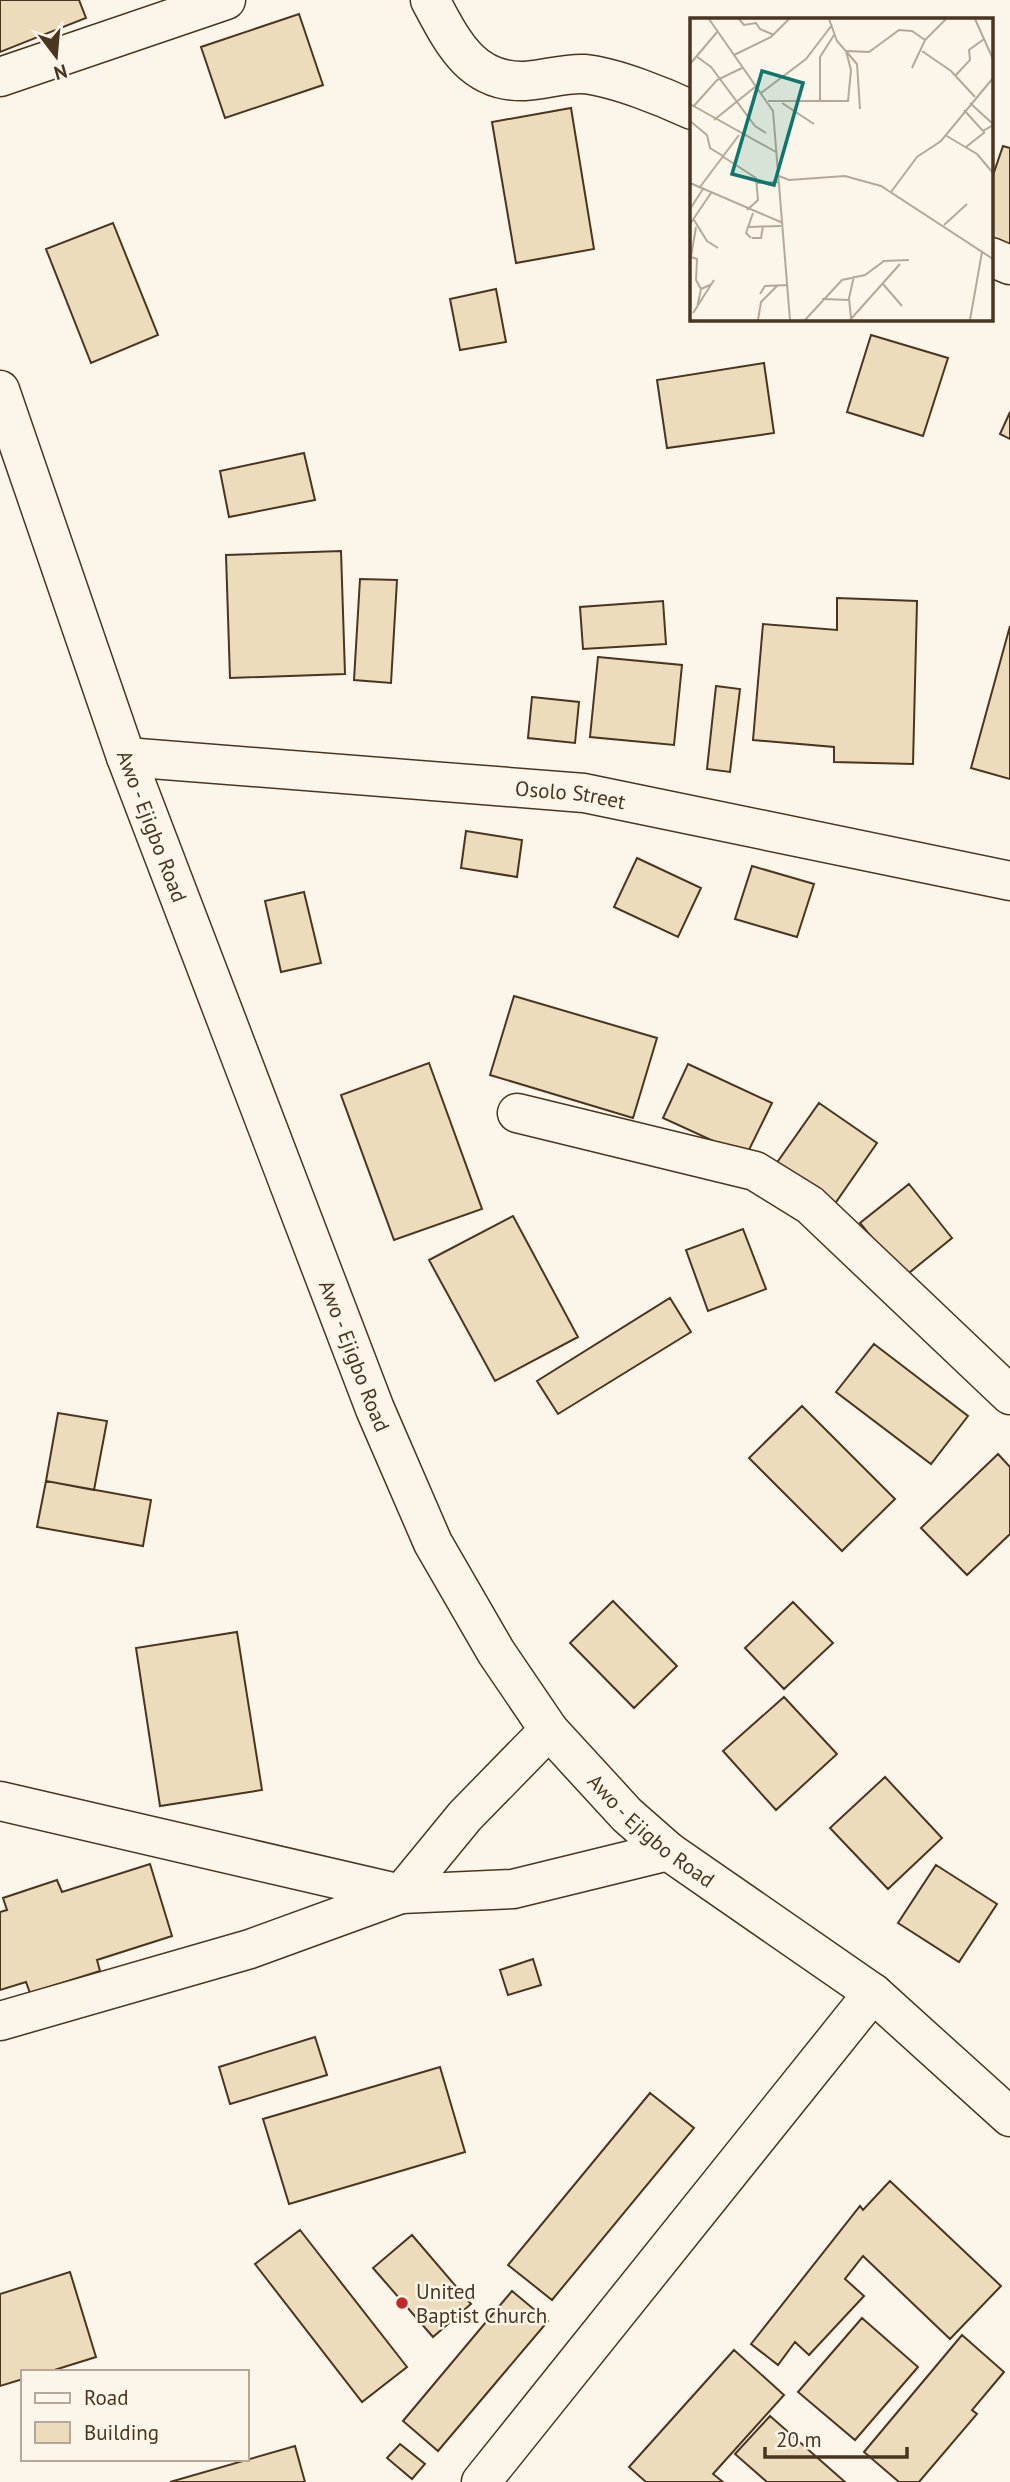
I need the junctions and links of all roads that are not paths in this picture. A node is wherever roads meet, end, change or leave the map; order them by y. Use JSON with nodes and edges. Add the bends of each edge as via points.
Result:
{"nodes":[{"id":1,"x":226,"y":0,"type":"edge"},
{"id":2,"x":430,"y":0,"type":"edge"},
{"id":3,"x":0,"y":77,"type":"edge"},
{"id":4,"x":690,"y":110,"type":"edge"},
{"id":5,"x":992,"y":257,"type":"edge"},
{"id":6,"x":1010,"y":265,"type":"edge"},
{"id":7,"x":0,"y":390,"type":"edge"},
{"id":8,"x":126,"y":757,"type":"junction"},
{"id":9,"x":1010,"y":881,"type":"edge"},
{"id":10,"x":517,"y":1112,"type":"dead end"},
{"id":11,"x":1010,"y":1395,"type":"edge"},
{"id":12,"x":549,"y":1730,"type":"junction"},
{"id":13,"x":0,"y":1801,"type":"edge"},
{"id":14,"x":668,"y":1851,"type":"junction"},
{"id":15,"x":401,"y":1894,"type":"junction"},
{"id":16,"x":873,"y":1993,"type":"junction"},
{"id":17,"x":0,"y":2021,"type":"edge"},
{"id":18,"x":1010,"y":2117,"type":"edge"},
{"id":19,"x":481,"y":2482,"type":"edge"}],
"edges":[{"from":1,"to":3,"type":"street"},
{"from":2,"to":4,"type":"street","via":[[454,45],[483,74],[522,81],[585,74],[659,95]]},
{"from":5,"to":6,"type":"street"},
{"from":7,"to":8,"type":"street","name":"Awo - Ejigbo Road"},
{"from":8,"to":9,"type":"street","name":"Osolo Street","via":[[584,793]]},
{"from":8,"to":12,"type":"street","name":"Awo - Ejigbo Road","via":[[375,1409],[433,1542],[496,1652]]},
{"from":10,"to":11,"type":"street","via":[[755,1171],[810,1205]]},
{"from":12,"to":14,"type":"street","name":"Awo - Ejigbo Road","via":[[627,1815]]},
{"from":12,"to":15,"type":"street","via":[[465,1816]]},
{"from":13,"to":15,"type":"street"},
{"from":14,"to":15,"type":"street","via":[[513,1889]]},
{"from":14,"to":16,"type":"street","name":"Awo - Ejigbo Road"},
{"from":15,"to":17,"type":"street","via":[[250,1949]]},
{"from":16,"to":18,"type":"street","name":"Awo - Ejigbo Road"},
{"from":16,"to":19,"type":"street"}]}
